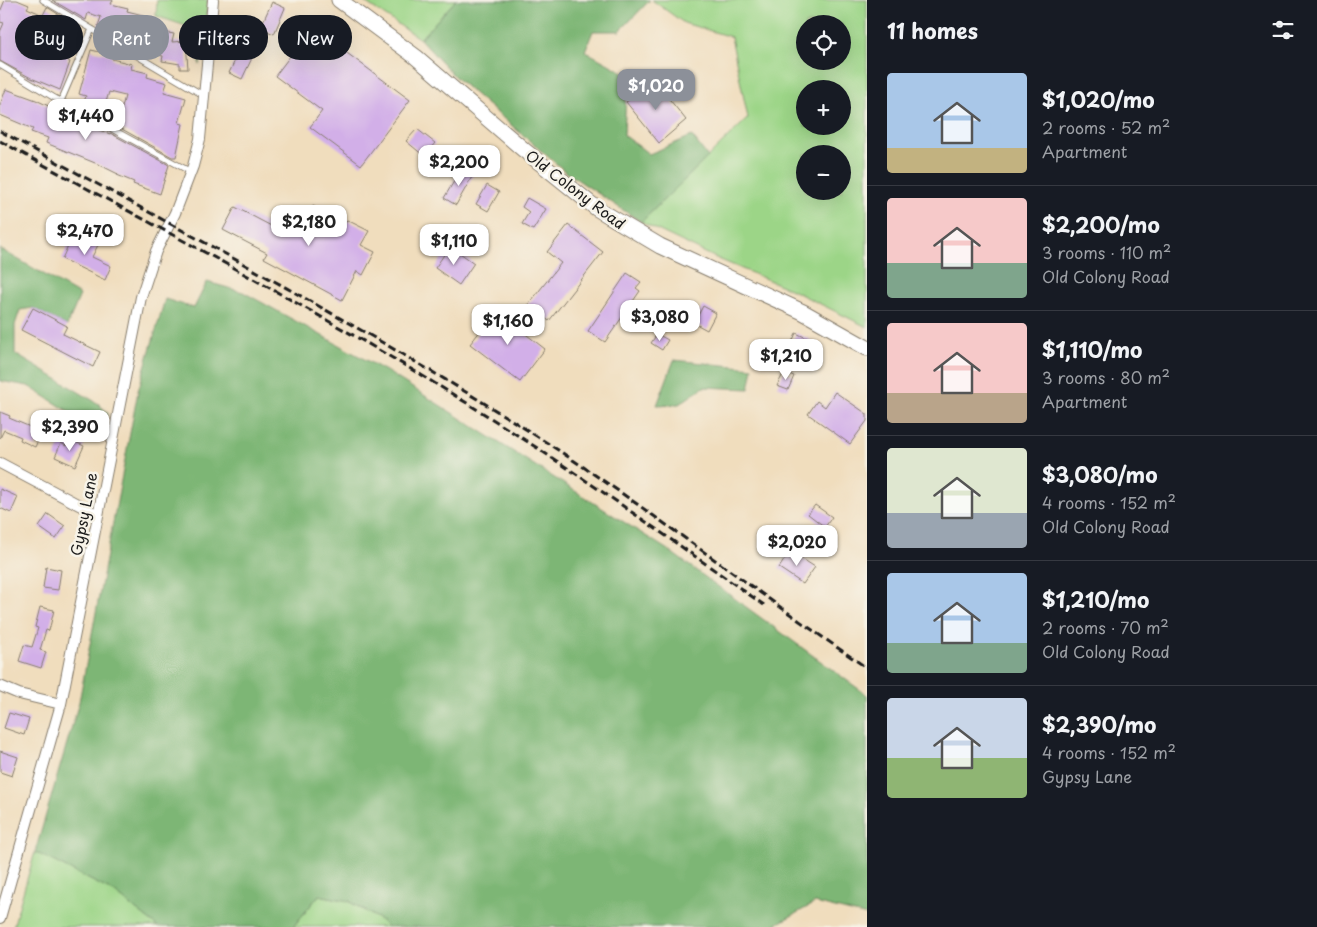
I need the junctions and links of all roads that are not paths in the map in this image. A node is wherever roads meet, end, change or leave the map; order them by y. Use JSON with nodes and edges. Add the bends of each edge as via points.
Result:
{"nodes":[{"id":1,"x":43,"y":0,"type":"edge"},
{"id":2,"x":213,"y":0,"type":"edge"},
{"id":3,"x":339,"y":0,"type":"edge"},
{"id":4,"x":92,"y":29,"type":"junction"},
{"id":5,"x":0,"y":66,"type":"edge"},
{"id":6,"x":203,"y":95,"type":"junction"},
{"id":7,"x":61,"y":102,"type":"junction"},
{"id":8,"x":192,"y":172,"type":"junction"},
{"id":9,"x":867,"y":348,"type":"edge"},
{"id":10,"x":0,"y":463,"type":"edge"},
{"id":11,"x":98,"y":515,"type":"junction"},
{"id":12,"x":0,"y":686,"type":"edge"},
{"id":13,"x":61,"y":704,"type":"junction"},
{"id":14,"x":0,"y":918,"type":"edge"}],
"edges":[{"from":1,"to":4,"type":"lane"},
{"from":2,"to":6,"type":"street","name":"Gypsy Lane"},
{"from":3,"to":9,"type":"main road","name":"Old Colony Road","via":[[416,57],[596,208],[660,246],[803,312]]},
{"from":4,"to":6,"type":"lane"},
{"from":4,"to":7,"type":"lane"},
{"from":5,"to":7,"type":"lane"},
{"from":6,"to":8,"type":"street","name":"Gypsy Lane","via":[[200,138]]},
{"from":7,"to":8,"type":"lane"},
{"from":8,"to":11,"type":"street","name":"Gypsy Lane","via":[[156,251],[141,298]]},
{"from":10,"to":11,"type":"street"},
{"from":11,"to":13,"type":"street","name":"Gypsy Lane"},
{"from":12,"to":13,"type":"street"},
{"from":13,"to":14,"type":"street","name":"Gypsy Lane"}]}
